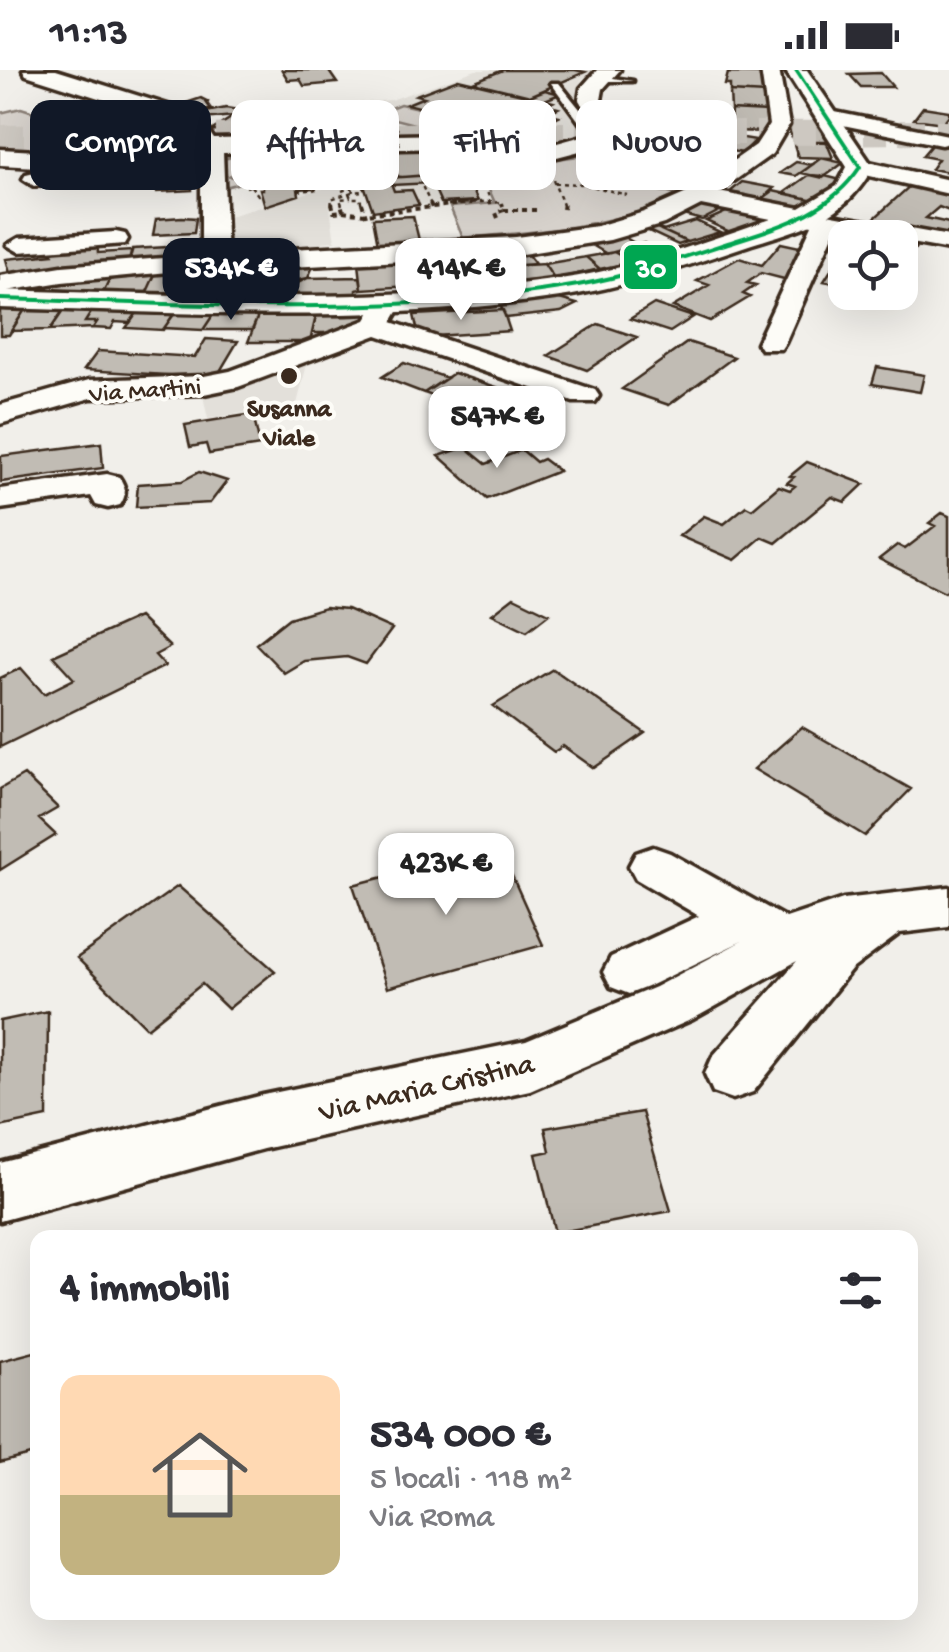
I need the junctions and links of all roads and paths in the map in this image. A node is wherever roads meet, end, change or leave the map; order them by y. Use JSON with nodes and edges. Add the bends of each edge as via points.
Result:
{"nodes":[{"id":1,"x":34,"y":70,"type":"edge"},
{"id":2,"x":770,"y":70,"type":"edge"},
{"id":3,"x":796,"y":70,"type":"edge"},
{"id":4,"x":615,"y":77,"type":"edge"},
{"id":5,"x":555,"y":85,"type":"dead end"},
{"id":6,"x":129,"y":100,"type":"edge"},
{"id":7,"x":590,"y":100,"type":"edge"},
{"id":8,"x":576,"y":110,"type":"edge"},
{"id":9,"x":826,"y":116,"type":"junction"},
{"id":10,"x":942,"y":139,"type":"dead end"},
{"id":11,"x":399,"y":143,"type":"edge"},
{"id":12,"x":419,"y":143,"type":"edge"},
{"id":13,"x":211,"y":148,"type":"edge"},
{"id":14,"x":402,"y":150,"type":"dead end"},
{"id":15,"x":0,"y":157,"type":"edge"},
{"id":16,"x":30,"y":159,"type":"edge"},
{"id":17,"x":860,"y":167,"type":"junction"},
{"id":18,"x":272,"y":176,"type":"joint"},
{"id":19,"x":556,"y":183,"type":"edge"},
{"id":20,"x":556,"y":187,"type":"edge"},
{"id":21,"x":949,"y":187,"type":"edge"},
{"id":22,"x":210,"y":190,"type":"edge"},
{"id":23,"x":254,"y":190,"type":"edge"},
{"id":24,"x":350,"y":190,"type":"edge"},
{"id":25,"x":363,"y":190,"type":"edge"},
{"id":26,"x":424,"y":190,"type":"edge"},
{"id":27,"x":487,"y":190,"type":"edge"},
{"id":28,"x":342,"y":191,"type":"dead end"},
{"id":29,"x":261,"y":192,"type":"dead end"},
{"id":30,"x":351,"y":193,"type":"junction"},
{"id":31,"x":698,"y":196,"type":"junction"},
{"id":32,"x":636,"y":198,"type":"dead end"},
{"id":33,"x":362,"y":202,"type":"junction"},
{"id":34,"x":370,"y":202,"type":"dead end"},
{"id":35,"x":432,"y":208,"type":"junction"},
{"id":36,"x":504,"y":210,"type":"dead end"},
{"id":37,"x":342,"y":211,"type":"junction"},
{"id":38,"x":365,"y":214,"type":"junction"},
{"id":39,"x":816,"y":219,"type":"junction"},
{"id":40,"x":368,"y":225,"type":"dead end"},
{"id":41,"x":138,"y":238,"type":"dead end"},
{"id":42,"x":949,"y":243,"type":"edge"},
{"id":43,"x":208,"y":244,"type":"junction"},
{"id":44,"x":19,"y":245,"type":"dead end"},
{"id":45,"x":0,"y":284,"type":"edge"},
{"id":46,"x":0,"y":298,"type":"edge"},
{"id":47,"x":383,"y":315,"type":"junction"},
{"id":48,"x":772,"y":342,"type":"dead end"},
{"id":49,"x":584,"y":396,"type":"dead end"},
{"id":50,"x":0,"y":415,"type":"edge"},
{"id":51,"x":108,"y":498,"type":"dead end"},
{"id":52,"x":0,"y":499,"type":"edge"},
{"id":53,"x":710,"y":862,"type":"dead end"},
{"id":54,"x":653,"y":866,"type":"dead end"},
{"id":55,"x":949,"y":907,"type":"edge"},
{"id":56,"x":888,"y":914,"type":"junction"},
{"id":57,"x":782,"y":929,"type":"junction"},
{"id":58,"x":630,"y":972,"type":"dead end"},
{"id":59,"x":732,"y":1074,"type":"dead end"},
{"id":60,"x":0,"y":1192,"type":"edge"}],
"edges":[{"from":1,"to":6,"type":"street"},
{"from":2,"to":31,"type":"street","via":[[779,124],[764,149]]},
{"from":3,"to":9,"type":"street"},
{"from":4,"to":7,"type":"street","via":[[592,88]]},
{"from":5,"to":8,"type":"lane"},
{"from":9,"to":10,"type":"street"},
{"from":9,"to":17,"type":"street"},
{"from":11,"to":14,"type":"path","bridge":true},
{"from":12,"to":13,"type":"street"},
{"from":15,"to":16,"type":"street"},
{"from":17,"to":21,"type":"street"},
{"from":17,"to":39,"type":"street"},
{"from":18,"to":18,"type":"path","via":[[284,176],[277,181]]},
{"from":19,"to":32,"type":"path"},
{"from":20,"to":36,"type":"path","via":[[563,209]]},
{"from":22,"to":43,"type":"street"},
{"from":23,"to":29,"type":"path"},
{"from":24,"to":30,"type":"path"},
{"from":25,"to":30,"type":"path"},
{"from":26,"to":35,"type":"path"},
{"from":27,"to":35,"type":"path","via":[[494,202]]},
{"from":28,"to":30,"type":"path"},
{"from":30,"to":33,"type":"path"},
{"from":30,"to":37,"type":"path","via":[[340,199]]},
{"from":30,"to":37,"type":"path","via":[[331,199],[334,212]]},
{"from":31,"to":39,"type":"street"},
{"from":31,"to":43,"type":"street","via":[[600,234],[516,246],[254,258]]},
{"from":33,"to":34,"type":"path"},
{"from":33,"to":38,"type":"path"},
{"from":35,"to":38,"type":"path"},
{"from":37,"to":38,"type":"path"},
{"from":38,"to":40,"type":"path"},
{"from":39,"to":42,"type":"street"},
{"from":39,"to":47,"type":"street","via":[[614,278]]},
{"from":39,"to":48,"type":"street"},
{"from":41,"to":44,"type":"street"},
{"from":43,"to":45,"type":"street"},
{"from":46,"to":47,"type":"street"},
{"from":47,"to":49,"type":"street"},
{"from":47,"to":50,"type":"street","name":"Via Martini","via":[[318,351],[238,378],[204,386],[88,389]]},
{"from":51,"to":52,"type":"street","via":[[107,484]]},
{"from":53,"to":57,"type":"street"},
{"from":54,"to":57,"type":"street"},
{"from":55,"to":56,"type":"street","name":"Via Maria Cristina"},
{"from":56,"to":57,"type":"street","name":"Via Maria Cristina"},
{"from":56,"to":59,"type":"street","via":[[834,954]]},
{"from":57,"to":58,"type":"street"},
{"from":57,"to":60,"type":"street","name":"Via Maria Cristina","via":[[674,1003],[530,1065],[262,1122]]}]}
